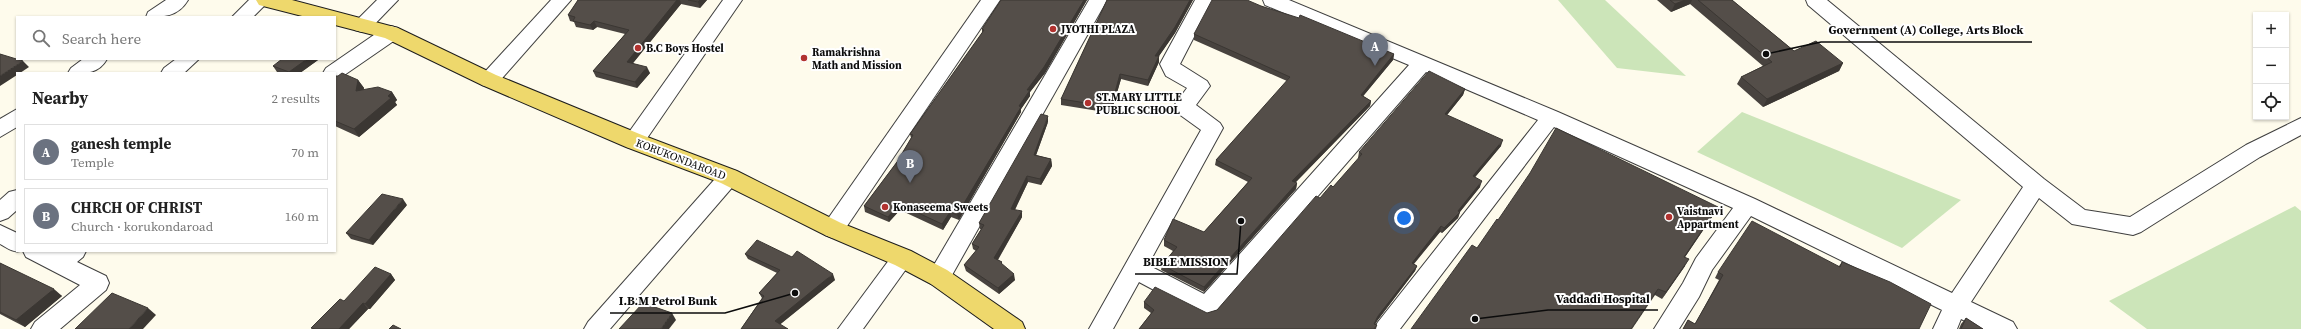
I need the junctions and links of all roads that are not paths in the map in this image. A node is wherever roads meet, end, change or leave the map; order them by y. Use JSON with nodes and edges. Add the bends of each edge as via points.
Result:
{"nodes":[{"id":1,"x":179,"y":0,"type":"edge"},
{"id":2,"x":262,"y":0,"type":"edge"},
{"id":3,"x":266,"y":0,"type":"edge"},
{"id":4,"x":389,"y":0,"type":"edge"},
{"id":5,"x":562,"y":0,"type":"edge"},
{"id":6,"x":732,"y":0,"type":"edge"},
{"id":7,"x":991,"y":0,"type":"edge"},
{"id":8,"x":1098,"y":0,"type":"edge"},
{"id":9,"x":1204,"y":0,"type":"edge"},
{"id":10,"x":1272,"y":0,"type":"edge"},
{"id":11,"x":1815,"y":0,"type":"edge"},
{"id":12,"x":156,"y":16,"type":"edge"},
{"id":13,"x":241,"y":16,"type":"edge"},
{"id":14,"x":328,"y":16,"type":"edge"},
{"id":15,"x":336,"y":18,"type":"edge"},
{"id":16,"x":362,"y":25,"type":"junction"},
{"id":17,"x":391,"y":33,"type":"junction"},
{"id":18,"x":96,"y":60,"type":"edge"},
{"id":19,"x":188,"y":60,"type":"edge"},
{"id":20,"x":1422,"y":64,"type":"junction"},
{"id":21,"x":79,"y":72,"type":"edge"},
{"id":22,"x":172,"y":72,"type":"edge"},
{"id":23,"x":334,"y":72,"type":"edge"},
{"id":24,"x":489,"y":80,"type":"junction"},
{"id":25,"x":1551,"y":117,"type":"junction"},
{"id":26,"x":16,"y":118,"type":"edge"},
{"id":27,"x":2301,"y":126,"type":"edge"},
{"id":28,"x":0,"y":129,"type":"edge"},
{"id":29,"x":634,"y":141,"type":"junction"},
{"id":30,"x":729,"y":177,"type":"junction"},
{"id":31,"x":2036,"y":184,"type":"junction"},
{"id":32,"x":16,"y":199,"type":"edge"},
{"id":33,"x":1746,"y":205,"type":"junction"},
{"id":34,"x":0,"y":212,"type":"edge"},
{"id":35,"x":833,"y":229,"type":"junction"},
{"id":36,"x":0,"y":234,"type":"edge"},
{"id":37,"x":16,"y":242,"type":"edge"},
{"id":38,"x":40,"y":252,"type":"edge"},
{"id":39,"x":67,"y":257,"type":"edge"},
{"id":40,"x":903,"y":258,"type":"junction"},
{"id":41,"x":1134,"y":268,"type":"junction"},
{"id":42,"x":939,"y":277,"type":"junction"},
{"id":43,"x":1956,"y":304,"type":"junction"},
{"id":44,"x":43,"y":329,"type":"edge"},
{"id":45,"x":596,"y":329,"type":"edge"},
{"id":46,"x":850,"y":329,"type":"edge"},
{"id":47,"x":1013,"y":329,"type":"edge"},
{"id":48,"x":1101,"y":329,"type":"edge"},
{"id":49,"x":1386,"y":329,"type":"edge"},
{"id":50,"x":1666,"y":329,"type":"edge"},
{"id":51,"x":1945,"y":329,"type":"edge"},
{"id":52,"x":2005,"y":329,"type":"edge"}],
"edges":[{"from":1,"to":12,"type":"street"},
{"from":2,"to":13,"type":"street"},
{"from":3,"to":14,"type":"main road"},
{"from":4,"to":16,"type":"street"},
{"from":5,"to":24,"type":"street"},
{"from":6,"to":29,"type":"street"},
{"from":7,"to":35,"type":"street"},
{"from":8,"to":42,"type":"street"},
{"from":9,"to":41,"type":"street","via":[[1170,64],[1173,71],[1200,86],[1184,107],[1213,128]]},
{"from":10,"to":20,"type":"street"},
{"from":11,"to":31,"type":"street"},
{"from":15,"to":16,"type":"main road","name":"KORUKONDAROAD"},
{"from":16,"to":17,"type":"main road","name":"KORUKONDAROAD"},
{"from":17,"to":23,"type":"street"},
{"from":17,"to":24,"type":"main road","name":"KORUKONDAROAD"},
{"from":18,"to":21,"type":"street"},
{"from":19,"to":22,"type":"street"},
{"from":20,"to":25,"type":"street"},
{"from":20,"to":41,"type":"street","via":[[1207,308]]},
{"from":24,"to":29,"type":"main road","name":"KORUKONDAROAD"},
{"from":25,"to":33,"type":"street"},
{"from":25,"to":49,"type":"street"},
{"from":26,"to":28,"type":"street"},
{"from":27,"to":31,"type":"street","via":[[2253,152],[2133,226],[2080,218]]},
{"from":29,"to":30,"type":"main road","name":"KORUKONDAROAD"},
{"from":30,"to":35,"type":"main road","name":"KORUKONDAROAD"},
{"from":30,"to":45,"type":"street"},
{"from":31,"to":43,"type":"street"},
{"from":32,"to":34,"type":"street"},
{"from":33,"to":43,"type":"street"},
{"from":33,"to":50,"type":"street","via":[[1704,264],[1692,290]]},
{"from":35,"to":40,"type":"main road","name":"KORUKONDAROAD"},
{"from":36,"to":37,"type":"street"},
{"from":38,"to":39,"type":"street"},
{"from":39,"to":44,"type":"street","via":[[98,283]]},
{"from":40,"to":42,"type":"main road","name":"KORUKONDAROAD"},
{"from":40,"to":46,"type":"street"},
{"from":41,"to":48,"type":"street"},
{"from":42,"to":47,"type":"main road","name":"KORUKONDAROAD"},
{"from":43,"to":51,"type":"street"},
{"from":43,"to":52,"type":"street"}]}
